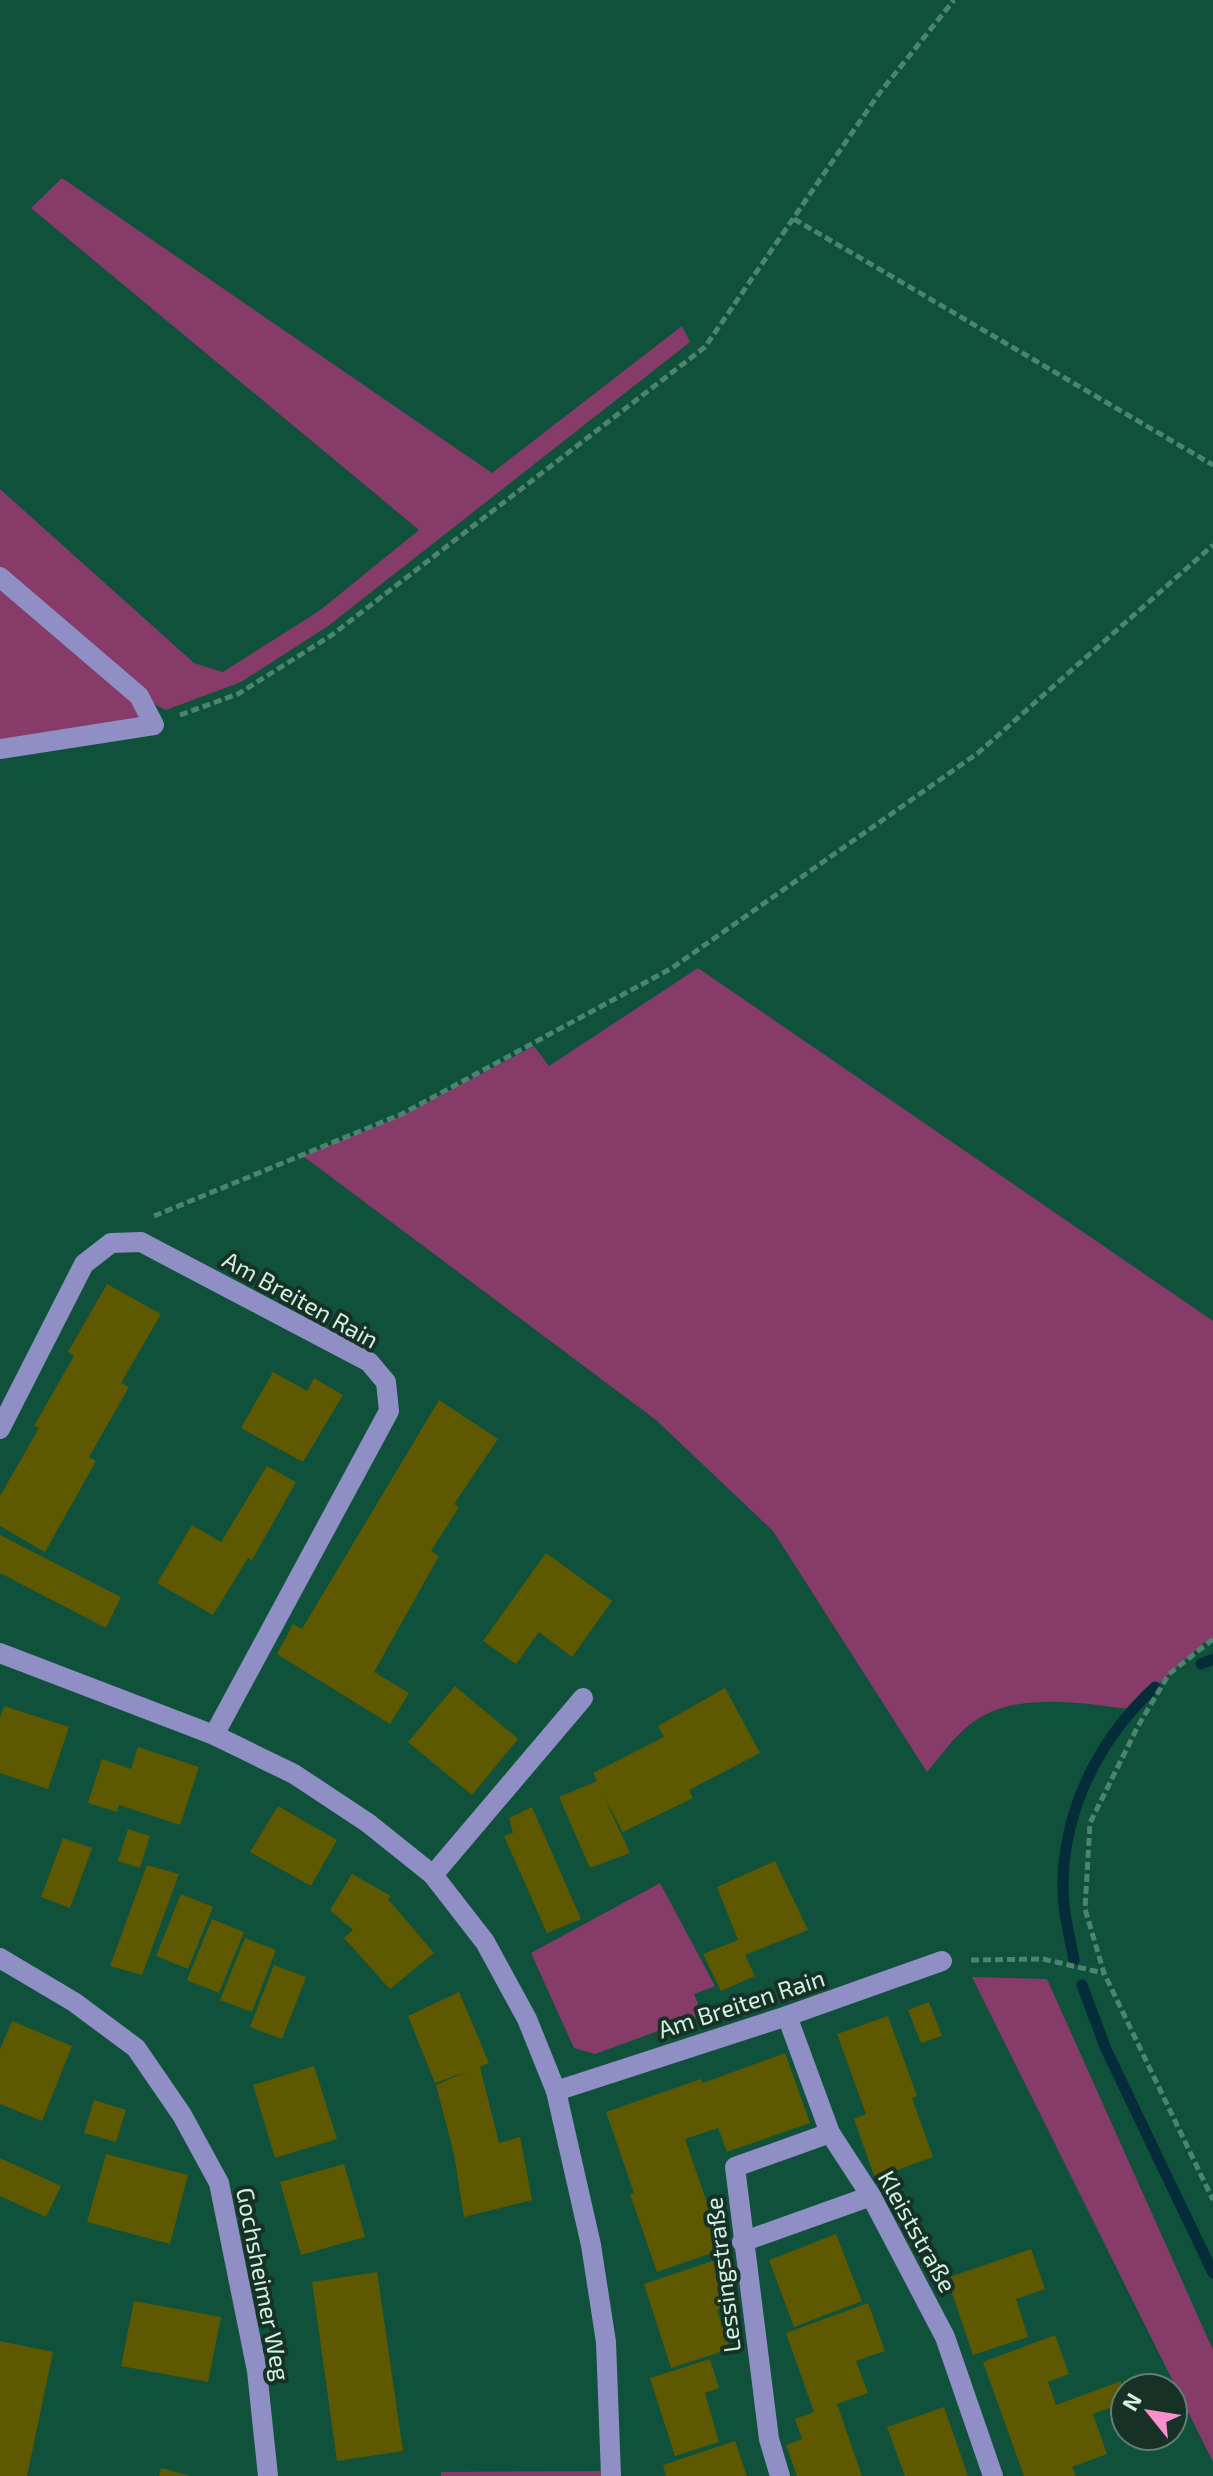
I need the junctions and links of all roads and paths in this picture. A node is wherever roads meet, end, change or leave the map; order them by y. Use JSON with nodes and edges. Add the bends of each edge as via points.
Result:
{"nodes":[{"id":1,"x":954,"y":0,"type":"edge"},
{"id":2,"x":794,"y":219,"type":"junction"},
{"id":3,"x":1213,"y":465,"type":"edge"},
{"id":4,"x":1213,"y":545,"type":"edge"},
{"id":5,"x":0,"y":577,"type":"edge"},
{"id":6,"x":154,"y":725,"type":"junction"},
{"id":7,"x":0,"y":749,"type":"edge"},
{"id":8,"x":141,"y":1242,"type":"junction"},
{"id":9,"x":0,"y":1429,"type":"edge"},
{"id":10,"x":1213,"y":1639,"type":"edge"},
{"id":11,"x":0,"y":1653,"type":"edge"},
{"id":12,"x":583,"y":1698,"type":"dead end"},
{"id":13,"x":214,"y":1735,"type":"junction"},
{"id":14,"x":433,"y":1875,"type":"junction"},
{"id":15,"x":0,"y":1958,"type":"edge"},
{"id":16,"x":942,"y":1961,"type":"joint"},
{"id":17,"x":1104,"y":1973,"type":"junction"},
{"id":18,"x":787,"y":2016,"type":"junction"},
{"id":19,"x":556,"y":2091,"type":"junction"},
{"id":20,"x":830,"y":2133,"type":"junction"},
{"id":21,"x":871,"y":2196,"type":"junction"},
{"id":22,"x":1213,"y":2200,"type":"edge"},
{"id":23,"x":742,"y":2242,"type":"junction"},
{"id":24,"x":268,"y":2476,"type":"edge"},
{"id":25,"x":611,"y":2476,"type":"edge"},
{"id":26,"x":780,"y":2476,"type":"edge"},
{"id":27,"x":993,"y":2476,"type":"edge"}],
"edges":[{"from":1,"to":2,"type":"path","via":[[878,95]]},
{"from":2,"to":3,"type":"path"},
{"from":2,"to":6,"type":"path","via":[[705,347],[332,635],[238,694]]},
{"from":4,"to":8,"type":"path","via":[[978,753],[672,968],[402,1114],[153,1217]]},
{"from":5,"to":6,"type":"street","via":[[139,696]]},
{"from":6,"to":7,"type":"street"},
{"from":8,"to":9,"type":"street","via":[[111,1243],[84,1264]]},
{"from":8,"to":13,"type":"street","name":"Am Breiten Rain","via":[[369,1362],[386,1382],[389,1411]]},
{"from":10,"to":17,"type":"path","via":[[1169,1674],[1090,1823],[1085,1909]]},
{"from":11,"to":13,"type":"street"},
{"from":12,"to":14,"type":"street"},
{"from":13,"to":14,"type":"street","via":[[294,1774]]},
{"from":14,"to":19,"type":"street","via":[[485,1942],[527,2019]]},
{"from":15,"to":24,"type":"street","name":"Gochsheimer Weg","via":[[74,2002],[136,2048],[182,2115],[219,2183],[257,2371]]},
{"from":16,"to":17,"type":"path","via":[[1043,1959]]},
{"from":16,"to":18,"type":"street","name":"Am Breiten Rain"},
{"from":17,"to":22,"type":"path"},
{"from":18,"to":19,"type":"street","name":"Am Breiten Rain"},
{"from":18,"to":20,"type":"street","name":"Kleiststraße"},
{"from":19,"to":25,"type":"street","via":[[591,2245],[606,2342]]},
{"from":20,"to":21,"type":"street","name":"Kleiststraße"},
{"from":20,"to":23,"type":"street","name":"Lessingstraße","via":[[735,2167]]},
{"from":21,"to":23,"type":"street"},
{"from":21,"to":27,"type":"street","name":"Kleiststraße","via":[[945,2337]]},
{"from":23,"to":26,"type":"street","name":"Lessingstraße","via":[[769,2439]]}]}
